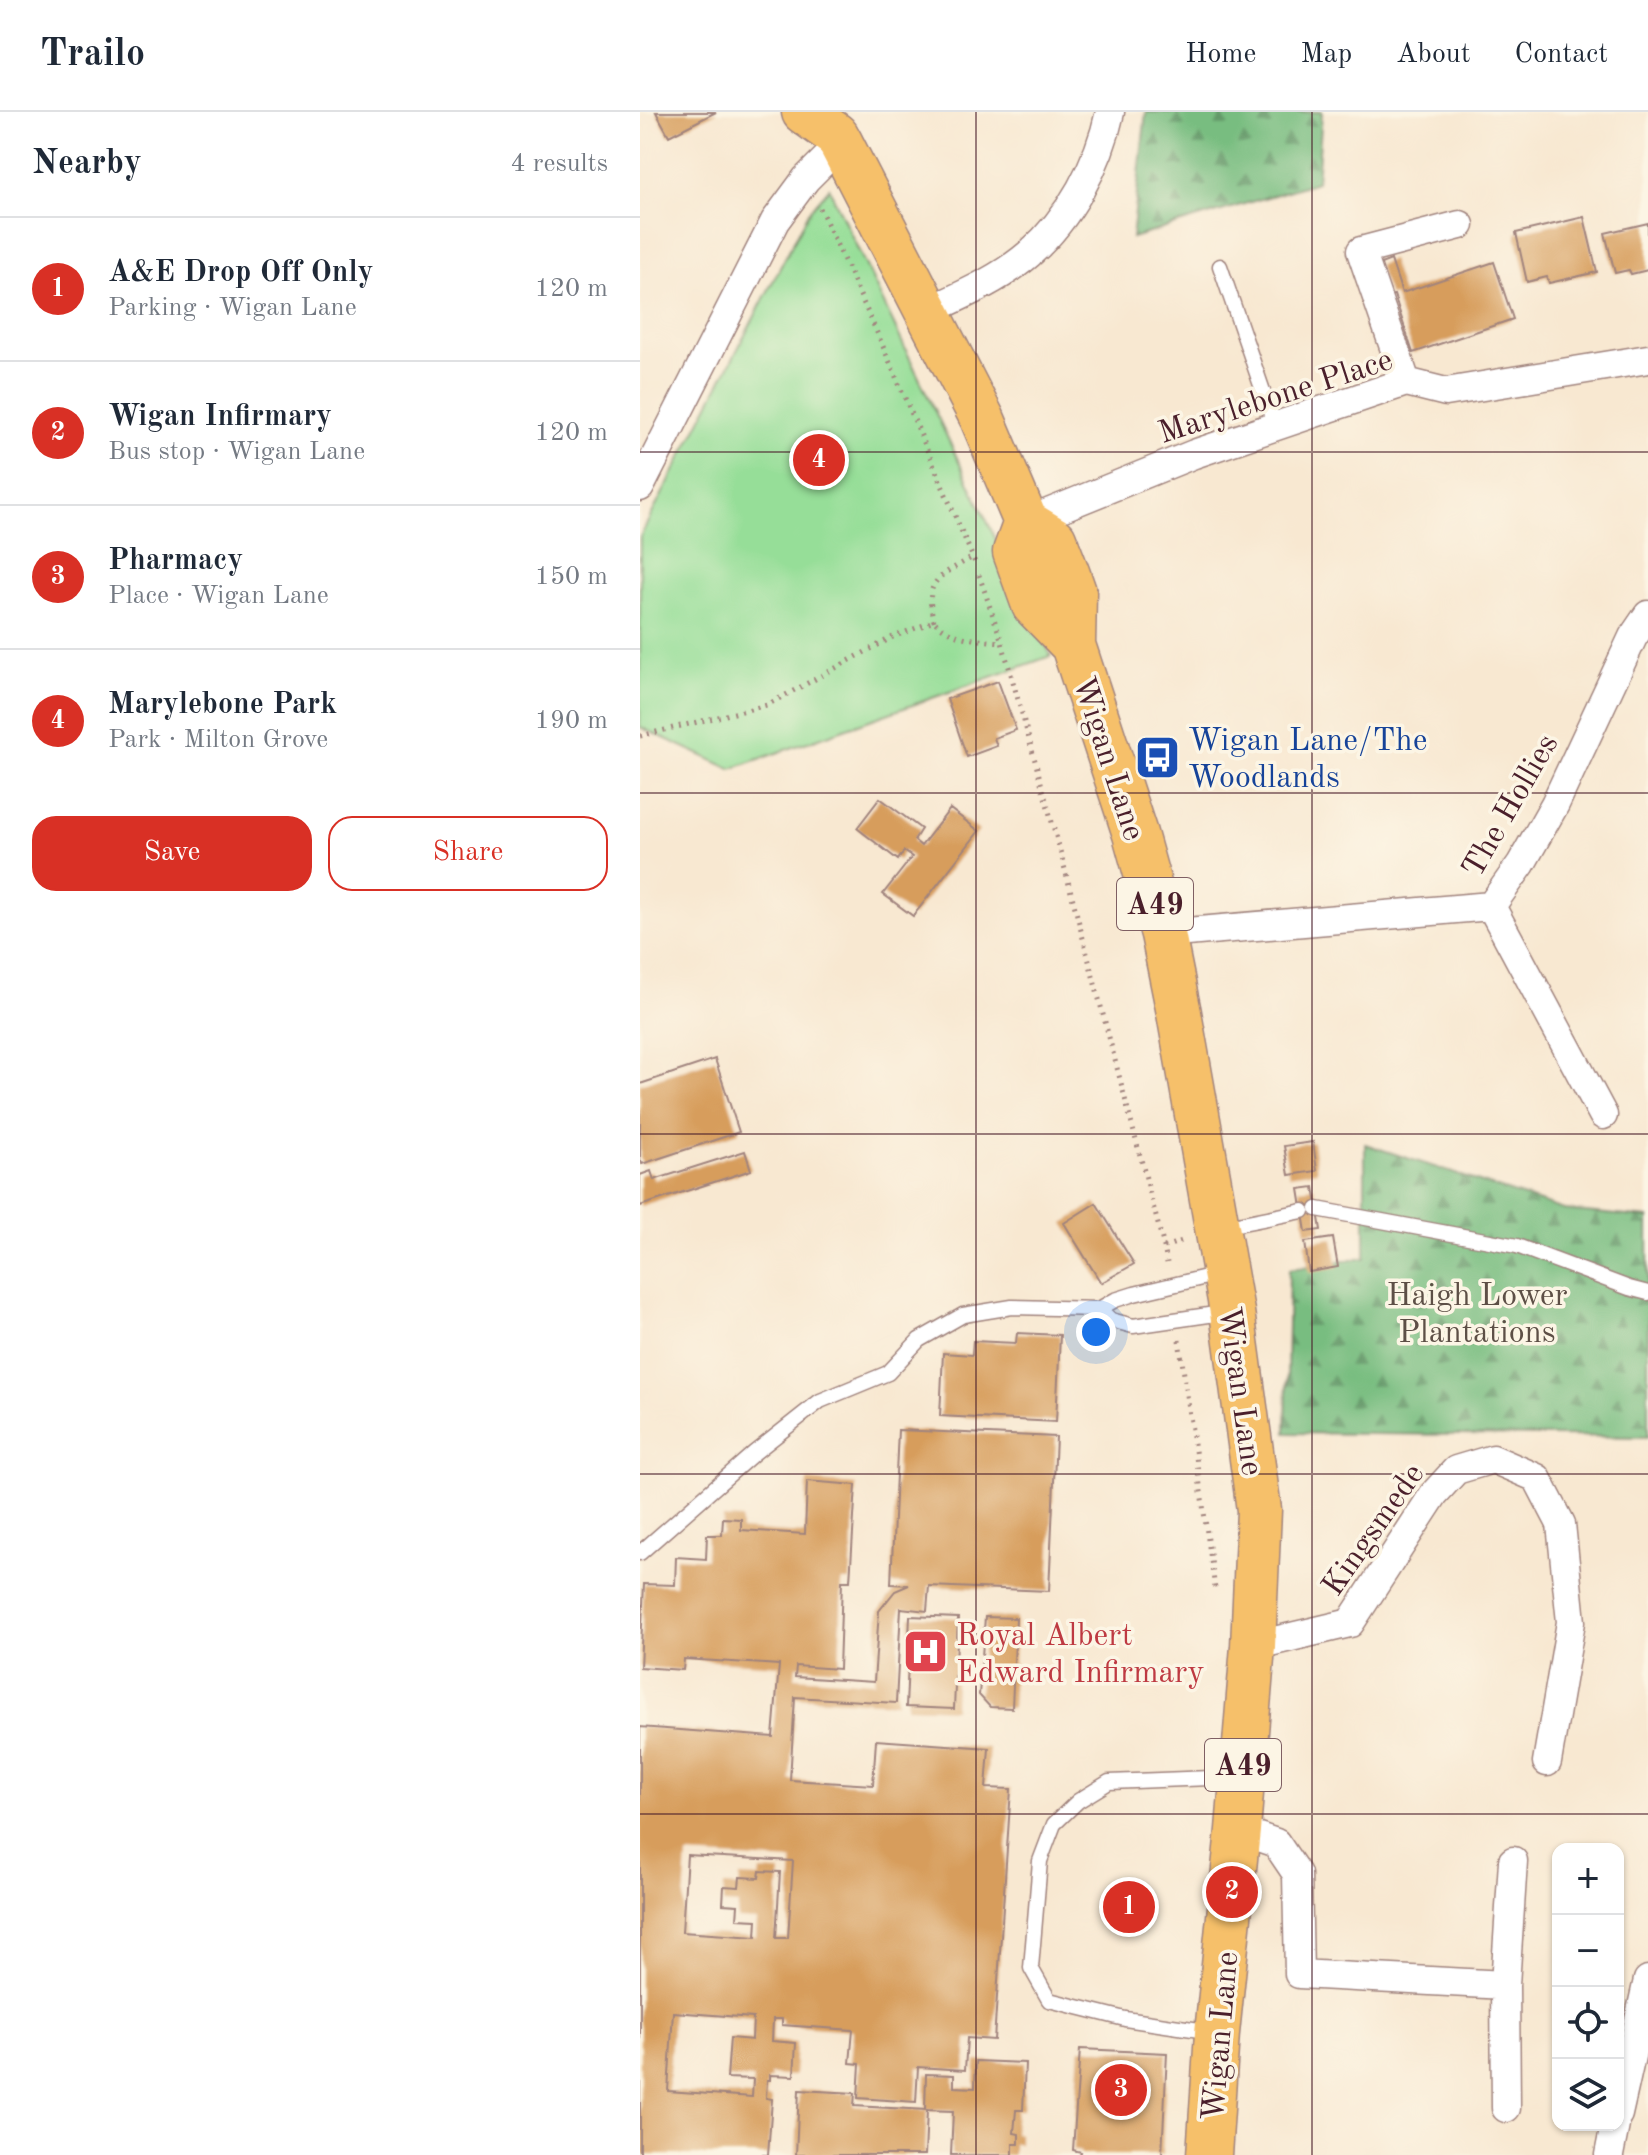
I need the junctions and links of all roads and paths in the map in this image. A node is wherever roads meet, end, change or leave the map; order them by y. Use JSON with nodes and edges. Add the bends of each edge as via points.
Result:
{"nodes":[{"id":1,"x":1110,"y":112,"type":"edge"},
{"id":2,"x":829,"y":126,"type":"edge"},
{"id":3,"x":806,"y":179,"type":"junction"},
{"id":4,"x":1460,"y":225,"type":"dead end"},
{"id":5,"x":1220,"y":266,"type":"dead end"},
{"id":6,"x":928,"y":311,"type":"junction"},
{"id":7,"x":1648,"y":359,"type":"edge"},
{"id":8,"x":1406,"y":382,"type":"junction"},
{"id":9,"x":1275,"y":426,"type":"junction"},
{"id":10,"x":640,"y":487,"type":"edge"},
{"id":11,"x":1026,"y":522,"type":"junction"},
{"id":12,"x":974,"y":556,"type":"junction"},
{"id":13,"x":1648,"y":615,"type":"edge"},
{"id":14,"x":934,"y":621,"type":"junction"},
{"id":15,"x":1002,"y":642,"type":"junction"},
{"id":16,"x":640,"y":736,"type":"edge"},
{"id":17,"x":1491,"y":906,"type":"junction"},
{"id":18,"x":1163,"y":934,"type":"junction"},
{"id":19,"x":1603,"y":1115,"type":"dead end"},
{"id":20,"x":1218,"y":1228,"type":"junction"},
{"id":21,"x":1170,"y":1287,"type":"junction"},
{"id":22,"x":1229,"y":1292,"type":"junction"},
{"id":23,"x":1648,"y":1293,"type":"edge"},
{"id":24,"x":1099,"y":1309,"type":"junction"},
{"id":25,"x":1176,"y":1321,"type":"junction"},
{"id":26,"x":640,"y":1553,"type":"edge"},
{"id":27,"x":1217,"y":1603,"type":"dead end"},
{"id":28,"x":1253,"y":1646,"type":"junction"},
{"id":29,"x":1547,"y":1762,"type":"dead end"},
{"id":30,"x":1242,"y":1777,"type":"junction"},
{"id":31,"x":1238,"y":1830,"type":"junction"},
{"id":32,"x":1513,"y":1861,"type":"dead end"},
{"id":33,"x":1648,"y":1980,"type":"edge"},
{"id":34,"x":1505,"y":1985,"type":"junction"},
{"id":35,"x":1217,"y":2033,"type":"junction"},
{"id":36,"x":1624,"y":2087,"type":"edge"},
{"id":37,"x":1506,"y":2108,"type":"dead end"},
{"id":38,"x":1614,"y":2131,"type":"edge"},
{"id":39,"x":1209,"y":2155,"type":"edge"},
{"id":40,"x":1609,"y":2155,"type":"edge"}],
"edges":[{"from":1,"to":6,"type":"street","via":[[1093,165],[1051,232],[1001,274]]},
{"from":2,"to":3,"type":"street"},
{"from":2,"to":6,"type":"highway"},
{"from":3,"to":10,"type":"street","via":[[775,221]]},
{"from":3,"to":12,"type":"path"},
{"from":4,"to":8,"type":"street","via":[[1361,251]]},
{"from":5,"to":9,"type":"lane"},
{"from":6,"to":11,"type":"highway"},
{"from":7,"to":8,"type":"street","name":"Marylebone Place","via":[[1446,392]]},
{"from":8,"to":9,"type":"street","name":"Marylebone Place"},
{"from":9,"to":11,"type":"street","name":"Marylebone Place"},
{"from":11,"to":18,"type":"highway","name":"Wigan Lane","number":"A49","via":[[1015,552],[1034,605],[1073,645]]},
{"from":12,"to":14,"type":"path","via":[[939,576],[930,593]]},
{"from":12,"to":15,"type":"path"},
{"from":13,"to":17,"type":"street","name":"The Hollies","via":[[1555,804]]},
{"from":14,"to":15,"type":"path","via":[[958,636]]},
{"from":14,"to":16,"type":"path","via":[[893,637],[767,705]]},
{"from":15,"to":21,"type":"path","via":[[1102,1007]]},
{"from":17,"to":18,"type":"street","name":"The Hollies"},
{"from":17,"to":19,"type":"street"},
{"from":18,"to":20,"type":"highway","name":"Wigan Lane","number":"A49"},
{"from":20,"to":22,"type":"highway","name":"Wigan Lane","number":"A49"},
{"from":20,"to":23,"type":"lane","via":[[1310,1210],[1517,1246]]},
{"from":21,"to":22,"type":"lane"},
{"from":21,"to":24,"type":"lane"},
{"from":22,"to":25,"type":"lane"},
{"from":22,"to":28,"type":"highway","name":"Wigan Lane","number":"A49","via":[[1259,1510]]},
{"from":24,"to":25,"type":"lane","via":[[1111,1320],[1133,1326]]},
{"from":24,"to":26,"type":"lane","via":[[1012,1307],[963,1315],[919,1340],[888,1373],[820,1401]]},
{"from":25,"to":27,"type":"path"},
{"from":28,"to":29,"type":"street","name":"Kingsmede","via":[[1350,1623],[1434,1494],[1456,1470],[1493,1459],[1537,1478],[1561,1524],[1571,1622]]},
{"from":28,"to":30,"type":"highway","name":"Wigan Lane","number":"A49"},
{"from":30,"to":31,"type":"highway","name":"Wigan Lane","number":"A49"},
{"from":30,"to":35,"type":"lane","via":[[1109,1782],[1054,1824],[1040,1861],[1031,1968],[1049,2000]]},
{"from":31,"to":34,"type":"street","via":[[1276,1843],[1297,1874],[1299,1974]]},
{"from":31,"to":35,"type":"highway","name":"Wigan Lane","number":"A49"},
{"from":32,"to":34,"type":"street"},
{"from":33,"to":36,"type":"street"},
{"from":34,"to":37,"type":"street"},
{"from":35,"to":39,"type":"highway","name":"Wigan Lane","number":"A49"},
{"from":38,"to":40,"type":"street"}]}
